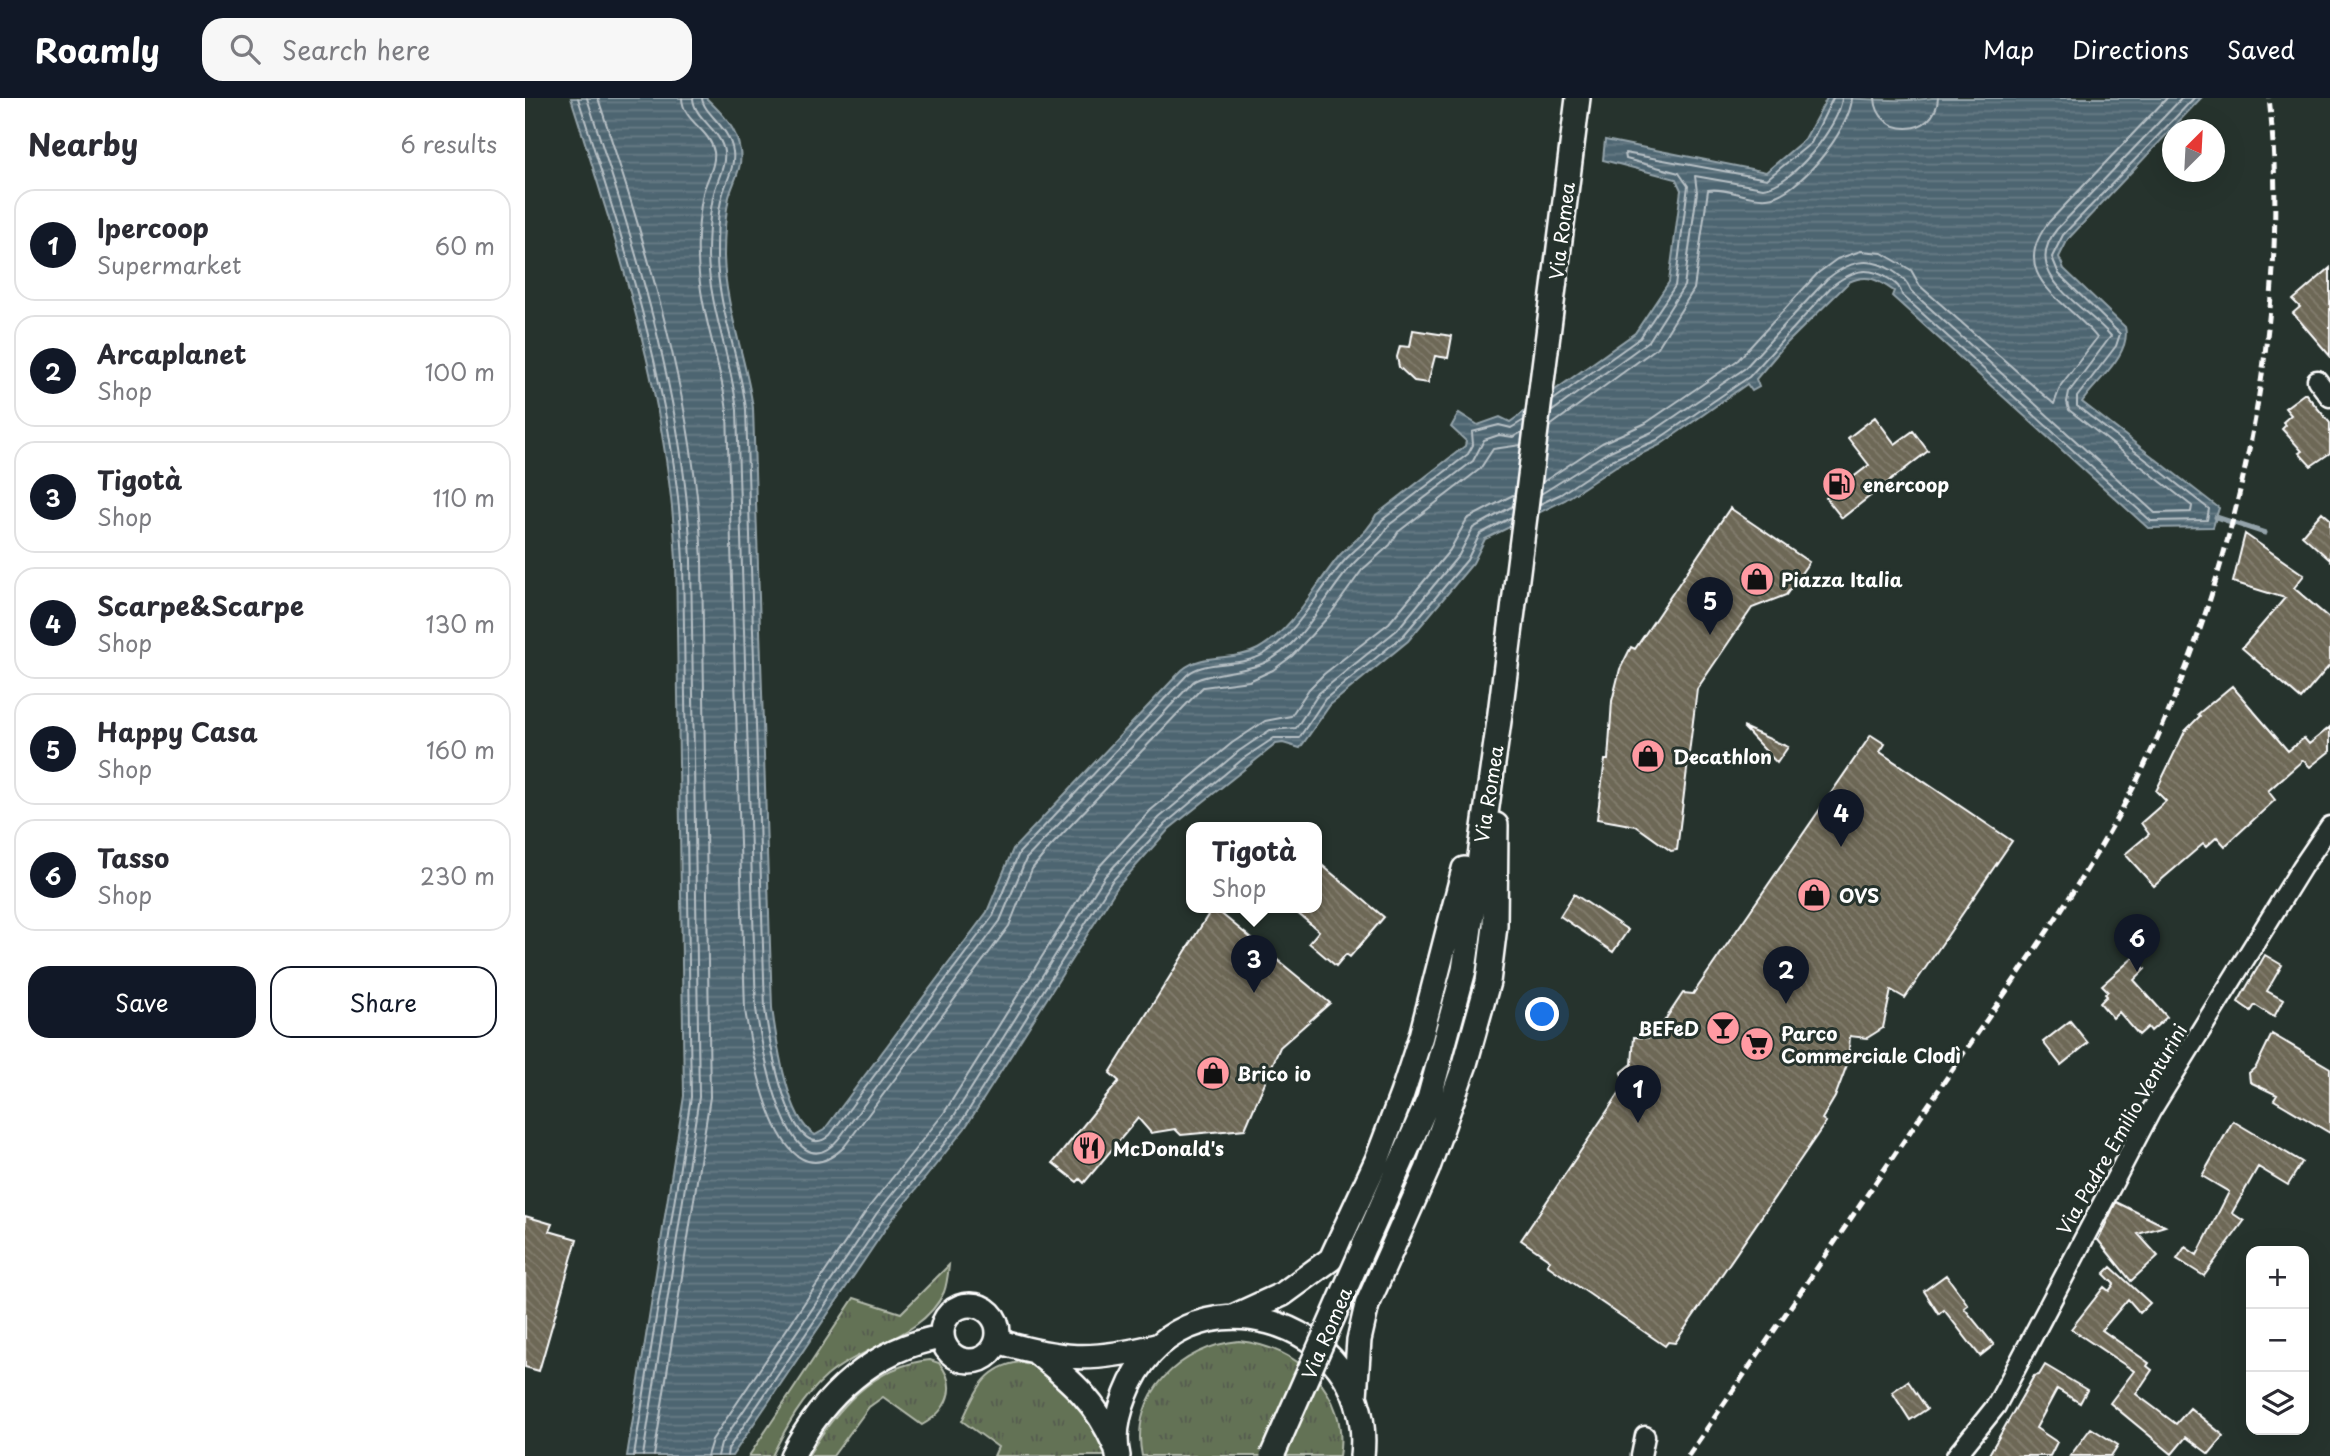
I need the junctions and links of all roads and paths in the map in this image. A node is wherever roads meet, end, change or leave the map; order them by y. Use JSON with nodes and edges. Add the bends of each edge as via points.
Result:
{"nodes":[{"id":1,"x":1578,"y":98,"type":"edge"},
{"id":2,"x":2317,"y":380,"type":"dead end"},
{"id":3,"x":2330,"y":397,"type":"edge"},
{"id":4,"x":1499,"y":721,"type":"junction"},
{"id":5,"x":2330,"y":826,"type":"edge"},
{"id":6,"x":1235,"y":1316,"type":"junction"},
{"id":7,"x":942,"y":1337,"type":"junction"},
{"id":8,"x":997,"y":1341,"type":"junction"},
{"id":9,"x":1156,"y":1346,"type":"junction"},
{"id":10,"x":1037,"y":1353,"type":"junction"},
{"id":11,"x":1355,"y":1396,"type":"junction"},
{"id":12,"x":1645,"y":1436,"type":"dead end"},
{"id":13,"x":1118,"y":1452,"type":"edge"},
{"id":14,"x":792,"y":1456,"type":"edge"},
{"id":15,"x":1272,"y":1456,"type":"edge"},
{"id":16,"x":1362,"y":1456,"type":"edge"},
{"id":17,"x":1641,"y":1456,"type":"edge"},
{"id":18,"x":1956,"y":1456,"type":"edge"}],
"edges":[{"from":1,"to":4,"type":"main road","name":"Via Romea"},
{"from":2,"to":3,"type":"street"},
{"from":4,"to":6,"type":"main road","via":[[1477,776],[1463,875],[1421,1036],[1377,1160],[1331,1259],[1294,1288]]},
{"from":4,"to":11,"type":"main road","via":[[1495,926],[1488,982],[1427,1170],[1367,1305]]},
{"from":4,"to":15,"type":"main road","name":"Via Romea","bridge":true,"via":[[1464,970],[1429,1099]]},
{"from":5,"to":18,"type":"street","name":"Via Padre Emilio Venturini","via":[[2151,1111],[1996,1406]]},
{"from":6,"to":9,"type":"main road","via":[[1203,1321]]},
{"from":6,"to":11,"type":"main road","via":[[1274,1321],[1308,1337],[1336,1363]]},
{"from":7,"to":8,"type":"main road","via":[[948,1351],[968,1361],[989,1354]]},
{"from":7,"to":8,"type":"main road","via":[[948,1316],[968,1306],[982,1308],[993,1319]]},
{"from":7,"to":14,"type":"main road","via":[[894,1350],[866,1368],[819,1413]]},
{"from":8,"to":10,"type":"main road"},
{"from":9,"to":10,"type":"main road","via":[[1084,1359]]},
{"from":9,"to":13,"type":"main road","via":[[1143,1360],[1117,1416]]},
{"from":10,"to":13,"type":"main road","via":[[1092,1402]]},
{"from":11,"to":16,"type":"main road","via":[[1363,1425]]},
{"from":12,"to":17,"type":"street"}]}
